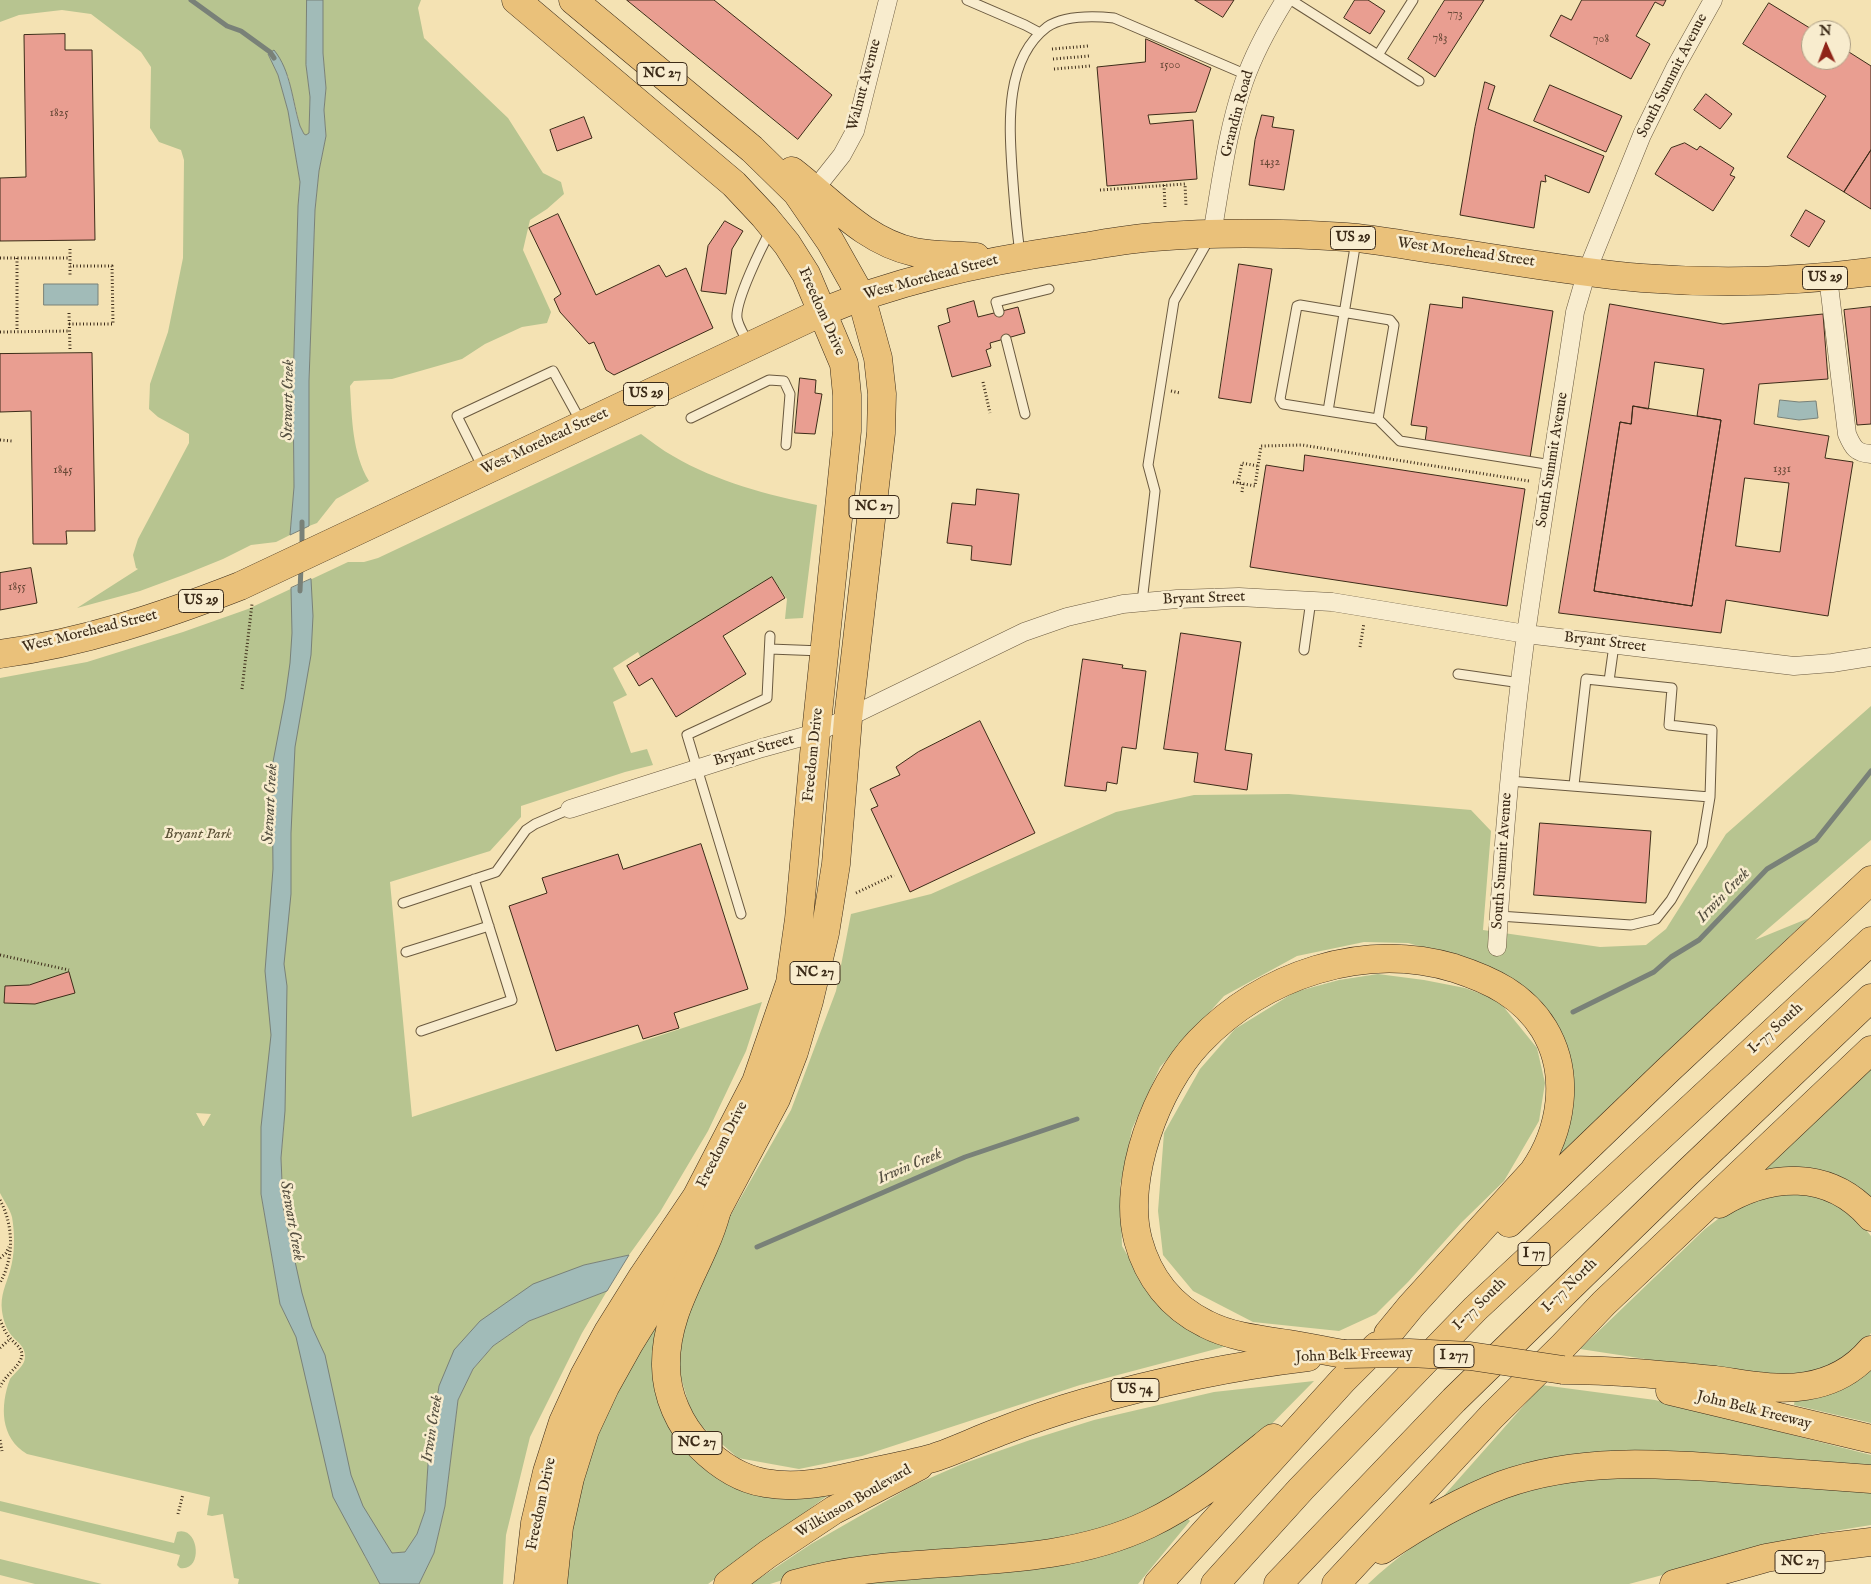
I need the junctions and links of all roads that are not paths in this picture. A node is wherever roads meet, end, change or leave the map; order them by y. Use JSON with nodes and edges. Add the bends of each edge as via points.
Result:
{"nodes":[{"id":1,"x":516,"y":0,"type":"edge"},
{"id":2,"x":538,"y":0,"type":"edge"},
{"id":3,"x":888,"y":0,"type":"edge"},
{"id":4,"x":967,"y":0,"type":"edge"},
{"id":5,"x":1285,"y":0,"type":"edge"},
{"id":6,"x":1291,"y":0,"type":"edge"},
{"id":7,"x":1413,"y":0,"type":"edge"},
{"id":8,"x":1713,"y":0,"type":"edge"},
{"id":9,"x":583,"y":4,"type":"edge"},
{"id":10,"x":1040,"y":33,"type":"junction"},
{"id":11,"x":1378,"y":55,"type":"junction"},
{"id":12,"x":1247,"y":75,"type":"junction"},
{"id":13,"x":1419,"y":81,"type":"dead end"},
{"id":14,"x":752,"y":149,"type":"junction"},
{"id":15,"x":815,"y":189,"type":"junction"},
{"id":16,"x":773,"y":227,"type":"junction"},
{"id":17,"x":1212,"y":234,"type":"junction"},
{"id":18,"x":1357,"y":238,"type":"junction"},
{"id":19,"x":1012,"y":258,"type":"junction"},
{"id":20,"x":1587,"y":271,"type":"junction"},
{"id":21,"x":1871,"y":272,"type":"edge"},
{"id":22,"x":1828,"y":278,"type":"junction"},
{"id":23,"x":1049,"y":289,"type":"dead end"},
{"id":24,"x":861,"y":296,"type":"junction"},
{"id":25,"x":822,"y":312,"type":"junction"},
{"id":26,"x":999,"y":312,"type":"dead end"},
{"id":27,"x":1345,"y":312,"type":"junction"},
{"id":28,"x":1006,"y":339,"type":"dead end"},
{"id":29,"x":749,"y":346,"type":"junction"},
{"id":30,"x":1328,"y":411,"type":"junction"},
{"id":31,"x":1025,"y":414,"type":"dead end"},
{"id":32,"x":691,"y":418,"type":"dead end"},
{"id":33,"x":1378,"y":419,"type":"junction"},
{"id":34,"x":583,"y":424,"type":"junction"},
{"id":35,"x":786,"y":445,"type":"dead end"},
{"id":36,"x":1871,"y":454,"type":"edge"},
{"id":37,"x":1552,"y":465,"type":"junction"},
{"id":38,"x":484,"y":470,"type":"junction"},
{"id":39,"x":1311,"y":600,"type":"junction"},
{"id":40,"x":1142,"y":602,"type":"junction"},
{"id":41,"x":1526,"y":634,"type":"junction"},
{"id":42,"x":770,"y":636,"type":"dead end"},
{"id":43,"x":1614,"y":644,"type":"junction"},
{"id":44,"x":770,"y":649,"type":"junction"},
{"id":45,"x":1304,"y":650,"type":"dead end"},
{"id":46,"x":824,"y":652,"type":"junction"},
{"id":47,"x":0,"y":654,"type":"edge"},
{"id":48,"x":1871,"y":657,"type":"edge"},
{"id":49,"x":1458,"y":674,"type":"dead end"},
{"id":50,"x":1609,"y":682,"type":"junction"},
{"id":51,"x":1521,"y":683,"type":"junction"},
{"id":52,"x":848,"y":719,"type":"junction"},
{"id":53,"x":816,"y":733,"type":"junction"},
{"id":54,"x":698,"y":768,"type":"junction"},
{"id":55,"x":1509,"y":781,"type":"junction"},
{"id":56,"x":1574,"y":785,"type":"junction"},
{"id":57,"x":1710,"y":797,"type":"junction"},
{"id":58,"x":570,"y":809,"type":"joint"},
{"id":59,"x":474,"y":879,"type":"junction"},
{"id":60,"x":1871,"y":880,"type":"edge"},
{"id":61,"x":404,"y":903,"type":"dead end"},
{"id":62,"x":741,"y":914,"type":"dead end"},
{"id":63,"x":1499,"y":916,"type":"junction"},
{"id":64,"x":489,"y":926,"type":"junction"},
{"id":65,"x":1871,"y":941,"type":"edge"},
{"id":66,"x":1497,"y":947,"type":"dead end"},
{"id":67,"x":406,"y":952,"type":"dead end"},
{"id":68,"x":1871,"y":998,"type":"edge"},
{"id":69,"x":420,"y":1031,"type":"dead end"},
{"id":70,"x":1871,"y":1050,"type":"edge"},
{"id":71,"x":718,"y":1210,"type":"junction"},
{"id":72,"x":1871,"y":1218,"type":"edge"},
{"id":73,"x":1690,"y":1222,"type":"junction"},
{"id":74,"x":1388,"y":1334,"type":"junction"},
{"id":75,"x":1871,"y":1350,"type":"edge"},
{"id":76,"x":1344,"y":1367,"type":"junction"},
{"id":77,"x":1563,"y":1370,"type":"junction"},
{"id":78,"x":1871,"y":1439,"type":"edge"},
{"id":79,"x":933,"y":1458,"type":"junction"},
{"id":80,"x":1871,"y":1478,"type":"edge"},
{"id":81,"x":1864,"y":1543,"type":"edge"},
{"id":82,"x":1338,"y":1582,"type":"edge"},
{"id":83,"x":528,"y":1584,"type":"edge"},
{"id":84,"x":553,"y":1584,"type":"edge"},
{"id":85,"x":728,"y":1584,"type":"edge"},
{"id":86,"x":795,"y":1584,"type":"edge"},
{"id":87,"x":1158,"y":1584,"type":"edge"},
{"id":88,"x":1215,"y":1584,"type":"edge"},
{"id":89,"x":1278,"y":1584,"type":"edge"},
{"id":90,"x":1674,"y":1584,"type":"edge"},
{"id":91,"x":1743,"y":1584,"type":"edge"}],
"edges":[{"from":1,"to":16,"type":"main road","name":"Freedom Drive","number":"NC 27","via":[[734,184]]},
{"from":2,"to":9,"type":"main road","via":[[559,16]]},
{"from":3,"to":15,"type":"street","name":"Walnut Avenue","via":[[855,131],[842,156]]},
{"from":4,"to":10,"type":"lane"},
{"from":5,"to":12,"type":"street","name":"Grandin Road","via":[[1270,23]]},
{"from":6,"to":11,"type":"lane"},
{"from":7,"to":11,"type":"lane"},
{"from":8,"to":20,"type":"street","name":"South Summit Avenue","via":[[1642,135]]},
{"from":9,"to":14,"type":"main road","name":"Freedom Drive","number":"NC 27"},
{"from":10,"to":12,"type":"lane","via":[[1056,22],[1103,16],[1114,18]]},
{"from":10,"to":19,"type":"lane","via":[[1026,51],[1016,78],[1009,124],[1015,210]]},
{"from":11,"to":13,"type":"lane"},
{"from":12,"to":17,"type":"street","name":"Grandin Road","via":[[1230,136]]},
{"from":14,"to":15,"type":"main road","via":[[791,170]]},
{"from":14,"to":24,"type":"main road","name":"Freedom Drive","number":"NC 27","via":[[797,193],[830,241]]},
{"from":15,"to":19,"type":"main road","via":[[843,214],[885,242],[915,252]]},
{"from":16,"to":25,"type":"main road","name":"Freedom Drive","number":"NC 27","via":[[806,274]]},
{"from":16,"to":29,"type":"lane","via":[[756,257],[740,301],[737,318]]},
{"from":17,"to":18,"type":"main road","name":"West Morehead Street","number":"US 29"},
{"from":17,"to":19,"type":"main road","name":"West Morehead Street","number":"US 29","via":[[1152,237]]},
{"from":17,"to":40,"type":"lane","via":[[1174,300],[1148,465],[1155,491]]},
{"from":18,"to":20,"type":"main road","name":"West Morehead Street","number":"US 29"},
{"from":18,"to":27,"type":"lane"},
{"from":19,"to":24,"type":"main road","name":"West Morehead Street","number":"US 29","via":[[921,278]]},
{"from":20,"to":22,"type":"main road","name":"West Morehead Street","number":"US 29","via":[[1700,282]]},
{"from":20,"to":37,"type":"street","name":"South Summit Avenue","via":[[1575,312]]},
{"from":21,"to":22,"type":"main road","name":"West Morehead Street","number":"US 29"},
{"from":22,"to":36,"type":"street","via":[[1847,434],[1854,449]]},
{"from":23,"to":26,"type":"lane","via":[[996,302]]},
{"from":24,"to":25,"type":"main road","name":"West Morehead Street","number":"US 29"},
{"from":24,"to":52,"type":"main road","name":"Freedom Drive","number":"NC 27","via":[[878,358],[882,433]]},
{"from":25,"to":29,"type":"main road","name":"West Morehead Street","number":"US 29"},
{"from":25,"to":46,"type":"main road","name":"Freedom Drive","number":"NC 27","via":[[844,364],[847,395],[847,431]]},
{"from":27,"to":30,"type":"lane"},
{"from":27,"to":30,"type":"lane","via":[[1300,305],[1295,308],[1280,399],[1283,404]]},
{"from":27,"to":33,"type":"lane","via":[[1390,320],[1394,325]]},
{"from":28,"to":31,"type":"lane"},
{"from":29,"to":34,"type":"main road","name":"West Morehead Street","number":"US 29"},
{"from":30,"to":33,"type":"lane"},
{"from":32,"to":35,"type":"lane","via":[[769,380],[784,381],[790,394]]},
{"from":33,"to":37,"type":"lane","via":[[1400,441]]},
{"from":34,"to":38,"type":"main road","name":"West Morehead Street","number":"US 29"},
{"from":34,"to":38,"type":"lane","via":[[553,371],[544,375],[457,416]]},
{"from":37,"to":41,"type":"street","name":"South Summit Avenue"},
{"from":38,"to":47,"type":"main road","name":"West Morehead Street","number":"US 29","via":[[284,566],[187,606],[111,630]]},
{"from":39,"to":40,"type":"street","name":"Bryant Street","via":[[1239,597]]},
{"from":39,"to":41,"type":"street","name":"Bryant Street"},
{"from":39,"to":45,"type":"lane"},
{"from":40,"to":52,"type":"street","name":"Bryant Street","via":[[1068,617],[1024,632]]},
{"from":41,"to":43,"type":"street","name":"Bryant Street"},
{"from":41,"to":51,"type":"street","name":"South Summit Avenue"},
{"from":42,"to":44,"type":"lane"},
{"from":43,"to":48,"type":"street","name":"Bryant Street","via":[[1794,666]]},
{"from":43,"to":50,"type":"lane"},
{"from":44,"to":46,"type":"lane"},
{"from":44,"to":54,"type":"lane","via":[[767,698],[687,735]]},
{"from":46,"to":53,"type":"main road","name":"Freedom Drive","number":"NC 27"},
{"from":49,"to":51,"type":"lane"},
{"from":50,"to":56,"type":"lane","via":[[1586,679]]},
{"from":50,"to":57,"type":"lane","via":[[1672,688],[1669,725],[1712,730]]},
{"from":51,"to":55,"type":"street","name":"South Summit Avenue"},
{"from":52,"to":53,"type":"street","name":"Bryant Street"},
{"from":52,"to":71,"type":"main road","name":"Freedom Drive","number":"NC 27","via":[[836,864],[825,933],[809,1001],[776,1099]]},
{"from":53,"to":54,"type":"street","name":"Bryant Street"},
{"from":53,"to":83,"type":"main road","name":"Freedom Drive","number":"NC 27","via":[[799,919],[790,982],[774,1032],[756,1082],[697,1196],[608,1332],[563,1422],[535,1523]]},
{"from":54,"to":58,"type":"street","name":"Bryant Street"},
{"from":54,"to":62,"type":"lane"},
{"from":55,"to":56,"type":"lane"},
{"from":55,"to":63,"type":"street","name":"South Summit Avenue"},
{"from":56,"to":57,"type":"lane"},
{"from":57,"to":63,"type":"lane","via":[[1702,845],[1671,900],[1656,919],[1631,925]]},
{"from":58,"to":59,"type":"lane","via":[[526,830],[496,872]]},
{"from":59,"to":61,"type":"lane"},
{"from":59,"to":64,"type":"lane"},
{"from":60,"to":74,"type":"main road"},
{"from":63,"to":66,"type":"street","name":"South Summit Avenue"},
{"from":64,"to":67,"type":"lane"},
{"from":64,"to":69,"type":"lane","via":[[512,1000]]},
{"from":65,"to":88,"type":"main road","name":"I-77 South","number":"I 77","via":[[1475,1309],[1301,1489]]},
{"from":68,"to":89,"type":"main road","name":"I-77 North","via":[[1454,1400]]},
{"from":70,"to":73,"type":"main road"},
{"from":71,"to":79,"type":"main road","number":"NC 27","via":[[675,1310],[668,1338],[666,1367],[670,1396],[694,1440],[729,1470],[759,1482],[791,1486],[817,1484]]},
{"from":71,"to":84,"type":"main road","name":"Freedom Drive","via":[[629,1344],[586,1430],[570,1478],[559,1527]]},
{"from":72,"to":73,"type":"main road","via":[[1843,1194],[1823,1184],[1800,1180],[1778,1181],[1736,1195]]},
{"from":73,"to":82,"type":"main road","via":[[1492,1416]]},
{"from":74,"to":76,"type":"main road"},
{"from":74,"to":76,"type":"main road","via":[[1536,1167],[1552,1138],[1559,1113],[1560,1086],[1557,1063],[1546,1033],[1531,1011],[1507,990],[1441,964],[1389,959],[1338,964],[1303,973],[1270,988],[1223,1019],[1198,1043],[1167,1085],[1144,1139],[1135,1190],[1137,1237],[1145,1261],[1165,1293],[1184,1311],[1217,1329]]},
{"from":75,"to":77,"type":"main road","via":[[1854,1367],[1832,1379],[1782,1389],[1644,1374]]},
{"from":76,"to":77,"type":"main road","name":"John Belk Freeway","number":"I 277","bridge":true,"via":[[1409,1353],[1470,1356]]},
{"from":76,"to":79,"type":"main road","name":"John Belk Freeway","number":"US 74","via":[[1266,1362],[1192,1376],[1017,1424]]},
{"from":76,"to":86,"type":"main road","via":[[1201,1495],[1147,1525],[1109,1540],[1063,1551],[1017,1558],[860,1570]]},
{"from":76,"to":87,"type":"main road"},
{"from":77,"to":78,"type":"main road","name":"John Belk Freeway","number":"I 277","via":[[1695,1396]]},
{"from":79,"to":85,"type":"main road","name":"Wilkinson Boulevard","number":"US 74","via":[[834,1510]]},
{"from":80,"to":82,"type":"main road","via":[[1649,1464],[1591,1466],[1546,1473],[1502,1485],[1461,1504],[1411,1531]]},
{"from":81,"to":90,"type":"main road","via":[[1766,1558]]},
{"from":81,"to":91,"type":"main road","number":"NC 27","via":[[1817,1556]]}]}
